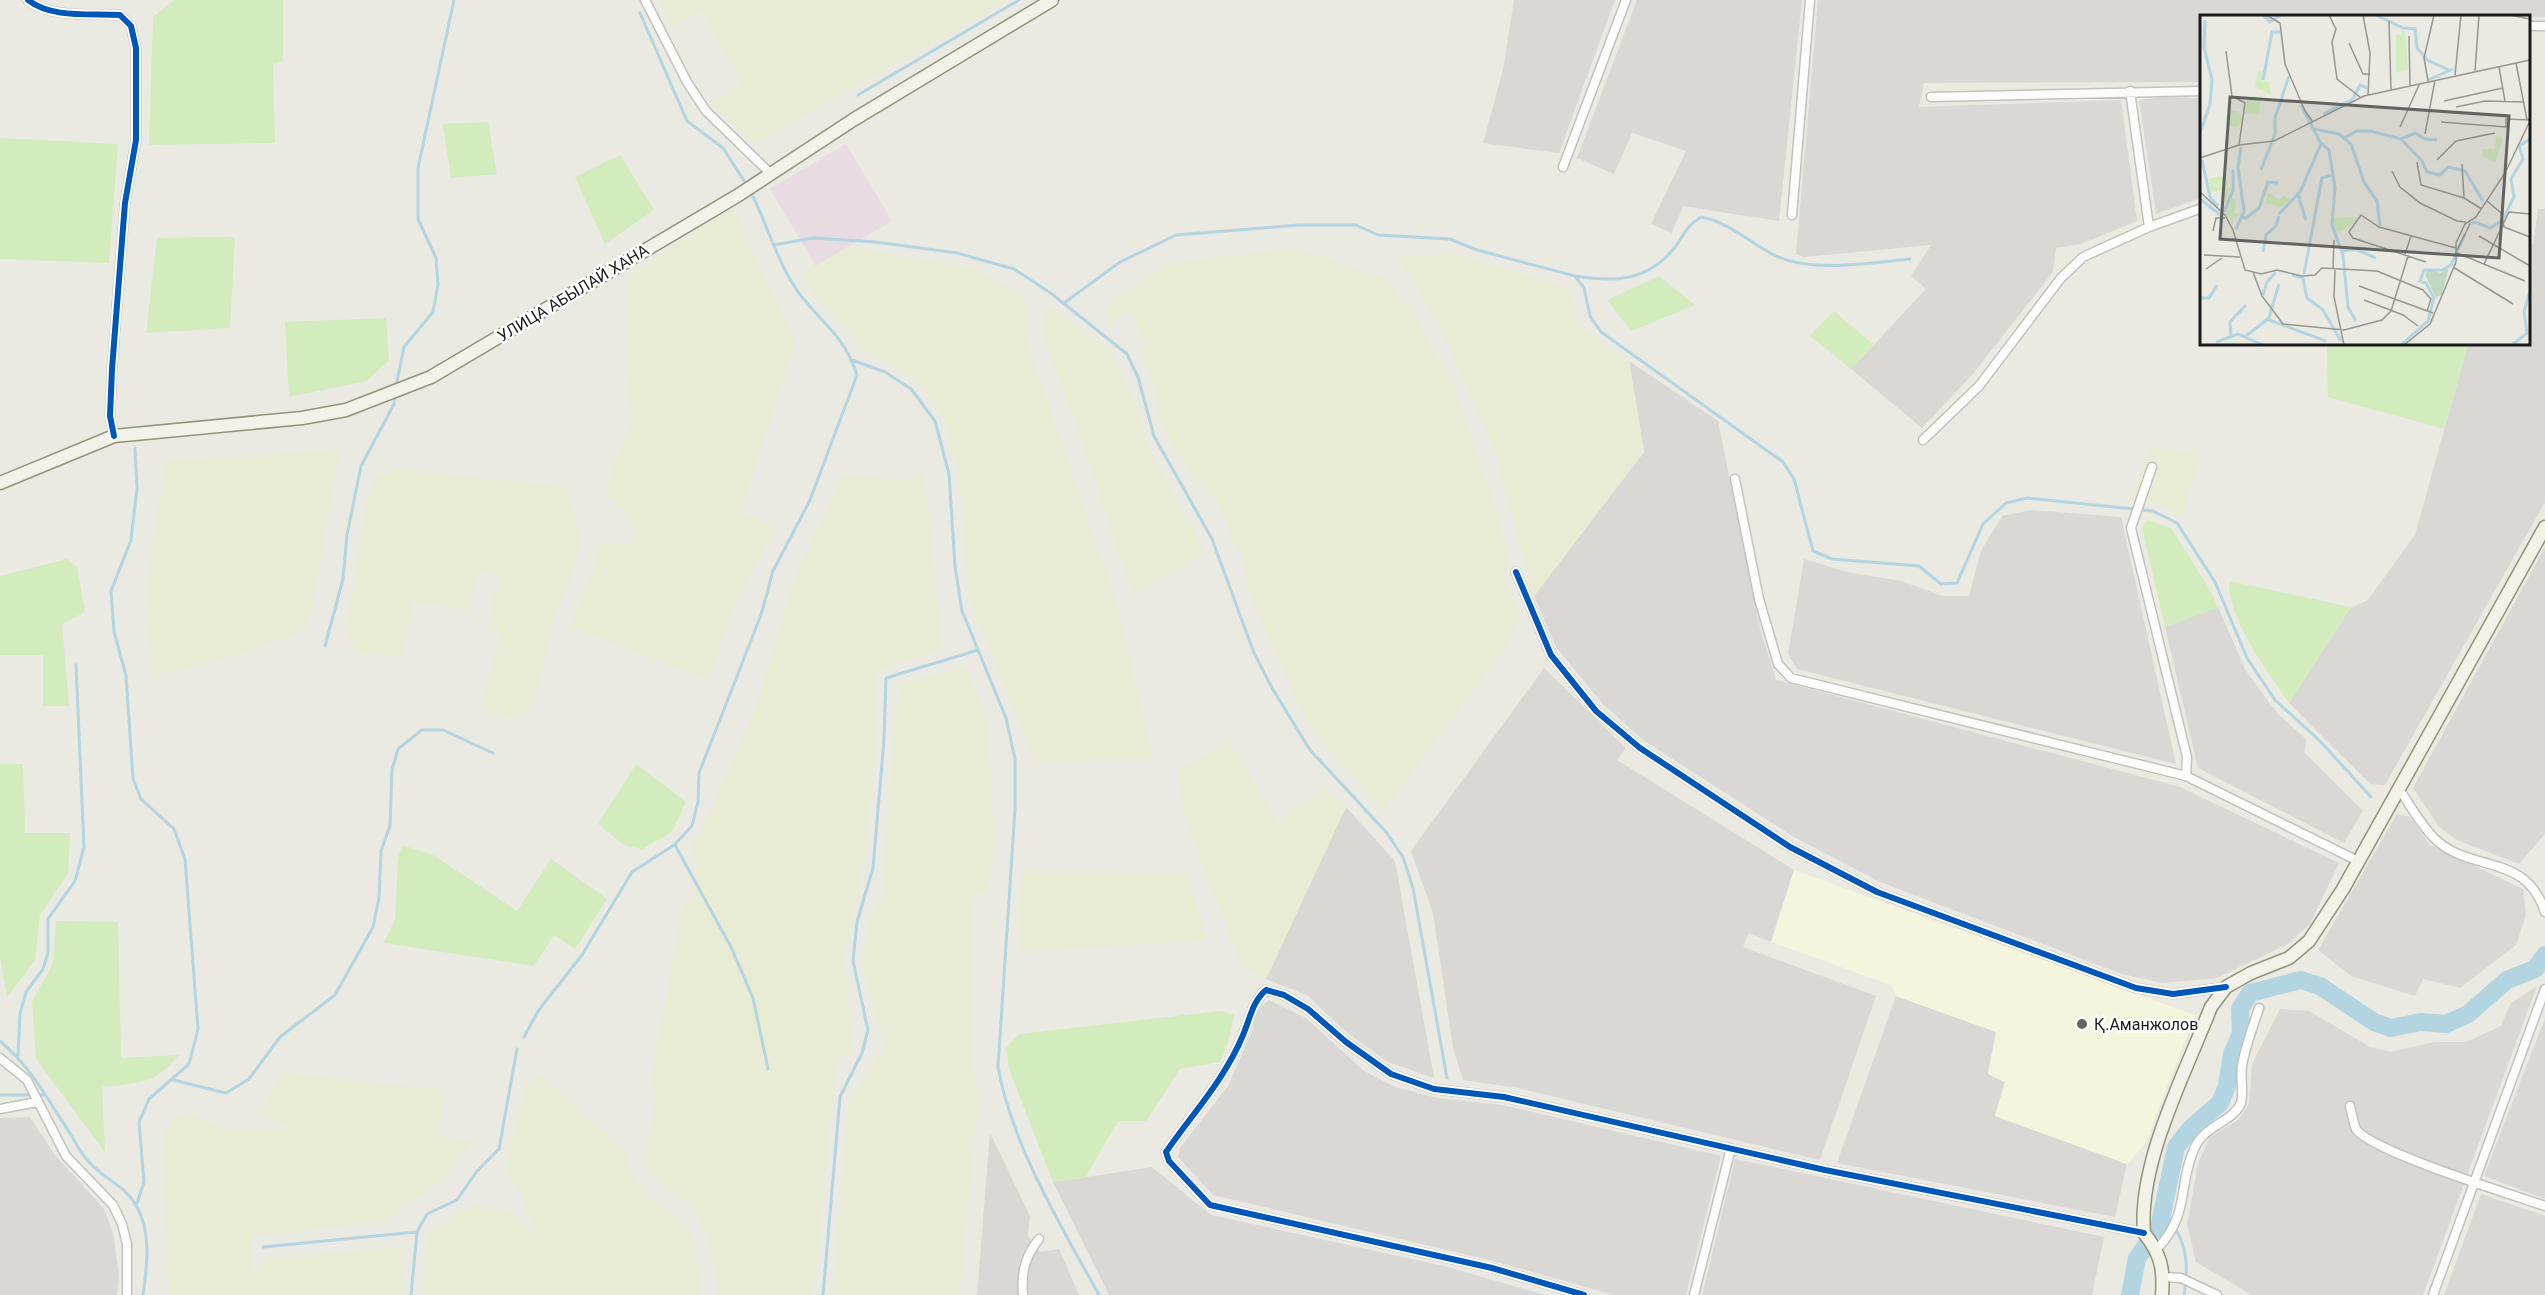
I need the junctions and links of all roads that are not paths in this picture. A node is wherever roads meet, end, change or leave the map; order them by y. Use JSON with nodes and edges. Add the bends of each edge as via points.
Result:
{"nodes":[{"id":1,"x":28,"y":0,"type":"edge"},
{"id":2,"x":645,"y":0,"type":"edge"},
{"id":3,"x":1052,"y":0,"type":"edge"},
{"id":4,"x":1626,"y":0,"type":"edge"},
{"id":5,"x":1810,"y":0,"type":"edge"},
{"id":6,"x":2530,"y":26,"type":"edge"},
{"id":7,"x":2545,"y":27,"type":"edge"},
{"id":8,"x":2130,"y":91,"type":"junction"},
{"id":9,"x":2200,"y":91,"type":"edge"},
{"id":10,"x":1930,"y":97,"type":"dead end"},
{"id":11,"x":1563,"y":167,"type":"dead end"},
{"id":12,"x":771,"y":174,"type":"junction"},
{"id":13,"x":2200,"y":209,"type":"edge"},
{"id":14,"x":1792,"y":215,"type":"dead end"},
{"id":15,"x":2149,"y":227,"type":"junction"},
{"id":16,"x":114,"y":436,"type":"junction"},
{"id":17,"x":1923,"y":440,"type":"dead end"},
{"id":18,"x":2151,"y":467,"type":"dead end"},
{"id":19,"x":1735,"y":479,"type":"dead end"},
{"id":20,"x":0,"y":483,"type":"edge"},
{"id":21,"x":2545,"y":527,"type":"edge"},
{"id":22,"x":1516,"y":572,"type":"dead end"},
{"id":23,"x":2186,"y":776,"type":"junction"},
{"id":24,"x":2399,"y":789,"type":"junction"},
{"id":25,"x":2358,"y":861,"type":"junction"},
{"id":26,"x":2545,"y":912,"type":"edge"},
{"id":27,"x":2226,"y":987,"type":"junction"},
{"id":28,"x":2545,"y":989,"type":"edge"},
{"id":29,"x":2259,"y":1008,"type":"dead end"},
{"id":30,"x":0,"y":1058,"type":"edge"},
{"id":31,"x":37,"y":1102,"type":"junction"},
{"id":32,"x":2350,"y":1106,"type":"dead end"},
{"id":33,"x":0,"y":1108,"type":"edge"},
{"id":34,"x":1731,"y":1148,"type":"junction"},
{"id":35,"x":2474,"y":1182,"type":"junction"},
{"id":36,"x":2545,"y":1206,"type":"edge"},
{"id":37,"x":2144,"y":1233,"type":"junction"},
{"id":38,"x":1039,"y":1239,"type":"dead end"},
{"id":39,"x":2157,"y":1249,"type":"junction"},
{"id":40,"x":2163,"y":1277,"type":"junction"},
{"id":41,"x":128,"y":1295,"type":"edge"},
{"id":42,"x":1023,"y":1295,"type":"edge"},
{"id":43,"x":1584,"y":1295,"type":"edge"},
{"id":44,"x":1694,"y":1295,"type":"edge"},
{"id":45,"x":2162,"y":1295,"type":"edge"},
{"id":46,"x":2217,"y":1295,"type":"edge"},
{"id":47,"x":2433,"y":1295,"type":"edge"}],
"edges":[{"from":1,"to":16,"type":"street","via":[[55,12],[120,15],[131,26],[136,48],[136,140],[125,203],[112,369],[110,416]]},
{"from":2,"to":12,"type":"street","via":[[706,111]]},
{"from":3,"to":12,"type":"main road"},
{"from":4,"to":11,"type":"street"},
{"from":5,"to":14,"type":"street"},
{"from":6,"to":7,"type":"street"},
{"from":8,"to":9,"type":"street"},
{"from":8,"to":10,"type":"street"},
{"from":8,"to":15,"type":"street"},
{"from":12,"to":16,"type":"main road","name":"УЛИЦА АБЫЛАЙ ХАНА","via":[[431,377],[389,396],[346,410],[302,418]]},
{"from":13,"to":15,"type":"street"},
{"from":15,"to":17,"type":"street","via":[[2083,257],[2061,279],[1979,386]]},
{"from":16,"to":20,"type":"main road","name":"УЛИЦА АБЫЛАЙ ХАНА"},
{"from":18,"to":23,"type":"street","via":[[2131,528],[2187,757]]},
{"from":19,"to":23,"type":"street","via":[[1759,599],[1779,664],[1791,678]]},
{"from":21,"to":24,"type":"main road"},
{"from":22,"to":27,"type":"street","via":[[1551,655],[1596,711],[1640,748],[1790,847],[1877,892],[2136,987],[2173,994]]},
{"from":23,"to":25,"type":"street"},
{"from":24,"to":25,"type":"main road"},
{"from":24,"to":26,"type":"street","via":[[2435,839],[2518,874],[2533,886]]},
{"from":25,"to":27,"type":"main road","via":[[2309,941],[2289,958]]},
{"from":27,"to":37,"type":"main road","via":[[2211,1007],[2154,1151],[2145,1187]]},
{"from":28,"to":35,"type":"street"},
{"from":29,"to":39,"type":"street","via":[[2242,1067],[2241,1103],[2232,1114],[2206,1130],[2195,1145],[2179,1216],[2172,1233]]},
{"from":30,"to":31,"type":"street","via":[[27,1080]]},
{"from":31,"to":33,"type":"street"},
{"from":31,"to":41,"type":"street","via":[[66,1155],[113,1205],[123,1224],[129,1264]]},
{"from":32,"to":35,"type":"street","via":[[2356,1129],[2371,1141]]},
{"from":34,"to":37,"type":"street"},
{"from":34,"to":43,"type":"street","via":[[1504,1097],[1434,1089],[1391,1074],[1284,995],[1266,990],[1256,998],[1224,1075],[1166,1152],[1169,1161],[1210,1204],[1492,1268]]},
{"from":34,"to":44,"type":"street"},
{"from":35,"to":36,"type":"street"},
{"from":35,"to":47,"type":"street"},
{"from":37,"to":39,"type":"main road"},
{"from":38,"to":42,"type":"street","via":[[1028,1252]]},
{"from":39,"to":40,"type":"main road"},
{"from":40,"to":45,"type":"main road"},
{"from":40,"to":46,"type":"street","via":[[2181,1278]]}]}
